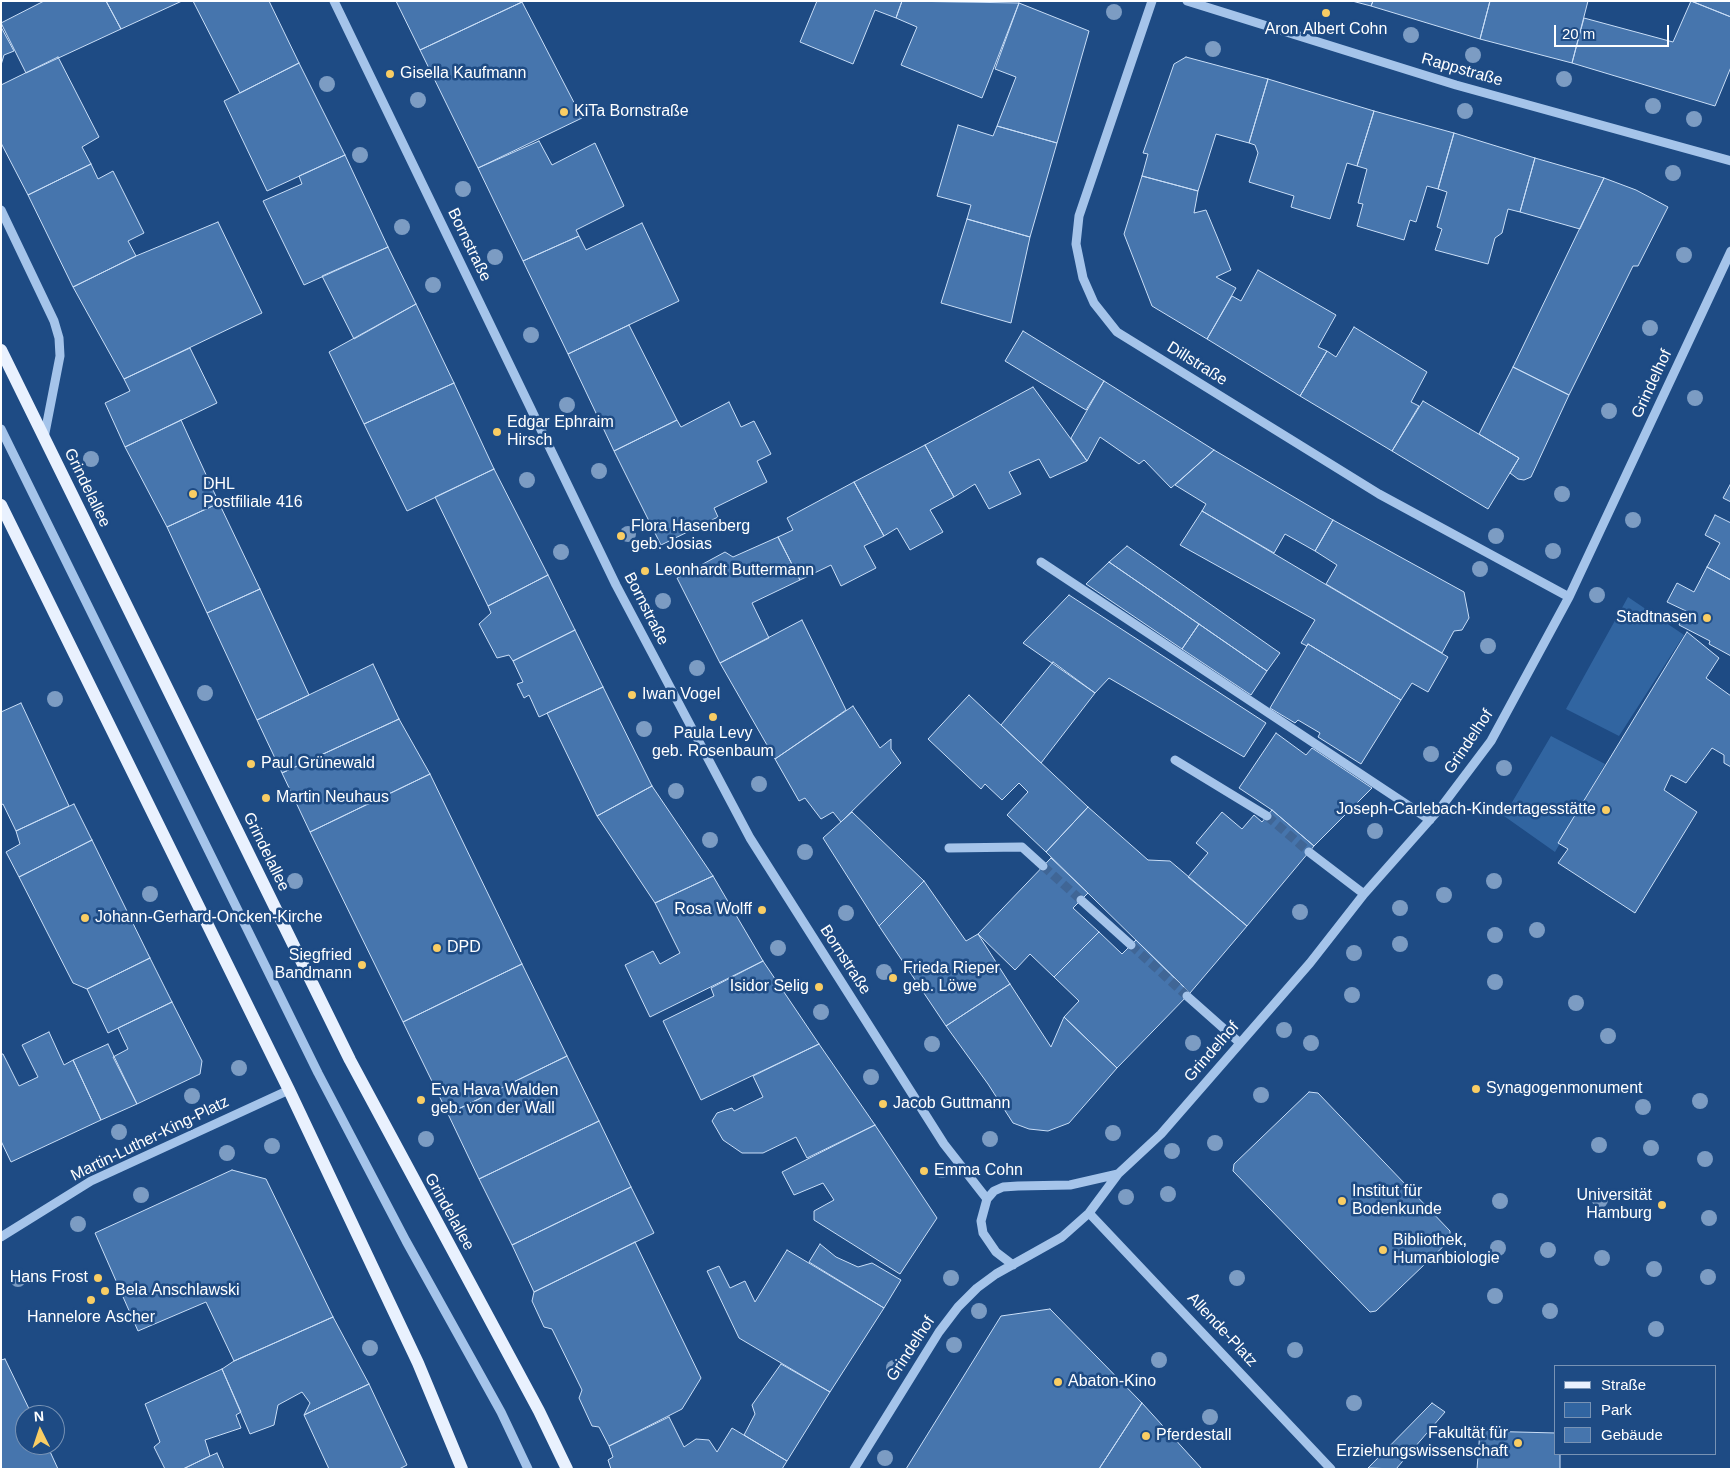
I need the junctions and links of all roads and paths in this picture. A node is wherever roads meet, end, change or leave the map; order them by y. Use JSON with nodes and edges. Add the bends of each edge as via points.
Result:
{"nodes":[{"id":1,"x":334,"y":1,"type":"edge"},
{"id":2,"x":1152,"y":1,"type":"edge"},
{"id":3,"x":1187,"y":1,"type":"edge"},
{"id":4,"x":1731,"y":160,"type":"edge"},
{"id":5,"x":1,"y":210,"type":"edge"},
{"id":6,"x":1731,"y":251,"type":"edge"},
{"id":7,"x":1,"y":350,"type":"edge"},
{"id":8,"x":1,"y":429,"type":"edge"},
{"id":9,"x":44,"y":438,"type":"junction"},
{"id":10,"x":1,"y":505,"type":"edge"},
{"id":11,"x":1041,"y":562,"type":"dead end"},
{"id":12,"x":1569,"y":597,"type":"junction"},
{"id":13,"x":1175,"y":760,"type":"dead end"},
{"id":14,"x":1267,"y":816,"type":"tunnel mouth"},
{"id":15,"x":1430,"y":820,"type":"junction"},
{"id":16,"x":949,"y":848,"type":"dead end"},
{"id":17,"x":1309,"y":852,"type":"tunnel mouth"},
{"id":18,"x":1043,"y":866,"type":"tunnel mouth"},
{"id":19,"x":1364,"y":894,"type":"junction"},
{"id":20,"x":1081,"y":900,"type":"tunnel mouth"},
{"id":21,"x":1131,"y":945,"type":"tunnel mouth"},
{"id":22,"x":1187,"y":996,"type":"tunnel mouth"},
{"id":23,"x":1240,"y":1043,"type":"junction"},
{"id":24,"x":289,"y":1090,"type":"junction"},
{"id":25,"x":1118,"y":1174,"type":"junction"},
{"id":26,"x":987,"y":1199,"type":"junction"},
{"id":27,"x":1089,"y":1213,"type":"junction"},
{"id":28,"x":1,"y":1237,"type":"edge"},
{"id":29,"x":1013,"y":1264,"type":"junction"},
{"id":30,"x":462,"y":1469,"type":"edge"},
{"id":31,"x":528,"y":1469,"type":"edge"},
{"id":32,"x":567,"y":1469,"type":"edge"},
{"id":33,"x":854,"y":1469,"type":"edge"},
{"id":34,"x":1331,"y":1469,"type":"edge"}],
"edges":[{"from":1,"to":26,"type":"street","name":"Bornstraße","via":[[616,585],[750,838],[944,1144]]},
{"from":2,"to":12,"type":"street","name":"Dillstraße","via":[[1079,216],[1076,244],[1083,278],[1094,303],[1117,332],[1379,494]]},
{"from":3,"to":4,"type":"street","name":"Rappstraße","via":[[1456,85]]},
{"from":5,"to":9,"type":"street","via":[[59,338],[60,356]]},
{"from":6,"to":12,"type":"street","name":"Grindelhof"},
{"from":7,"to":9,"type":"main road","name":"Grindelallee"},
{"from":8,"to":31,"type":"street","via":[[318,1073],[501,1412]]},
{"from":9,"to":32,"type":"main road","name":"Grindelallee","via":[[350,1060]]},
{"from":10,"to":24,"type":"main road"},
{"from":11,"to":15,"type":"street"},
{"from":12,"to":15,"type":"street","name":"Grindelhof","via":[[1491,741]]},
{"from":13,"to":14,"type":"street"},
{"from":15,"to":19,"type":"street","name":"Grindelhof"},
{"from":16,"to":18,"type":"street","via":[[1022,847]]},
{"from":17,"to":19,"type":"street"},
{"from":19,"to":23,"type":"street","name":"Grindelhof","via":[[1310,964]]},
{"from":20,"to":21,"type":"street"},
{"from":22,"to":23,"type":"street"},
{"from":23,"to":25,"type":"street","name":"Grindelhof","via":[[1161,1134]]},
{"from":24,"to":28,"type":"street","name":"Martin-Luther-King-Platz","via":[[91,1181]]},
{"from":24,"to":30,"type":"main road","via":[[418,1363]]},
{"from":25,"to":26,"type":"street","via":[[1070,1185],[1003,1187]]},
{"from":25,"to":27,"type":"street","name":"Grindelhof"},
{"from":26,"to":29,"type":"street","via":[[981,1221],[983,1233],[996,1252]]},
{"from":27,"to":29,"type":"street","name":"Grindelhof","via":[[1062,1238]]},
{"from":27,"to":34,"type":"street","name":"Allende-Platz"},
{"from":29,"to":33,"type":"street","name":"Grindelhof","via":[[976,1288],[938,1332]]}]}
